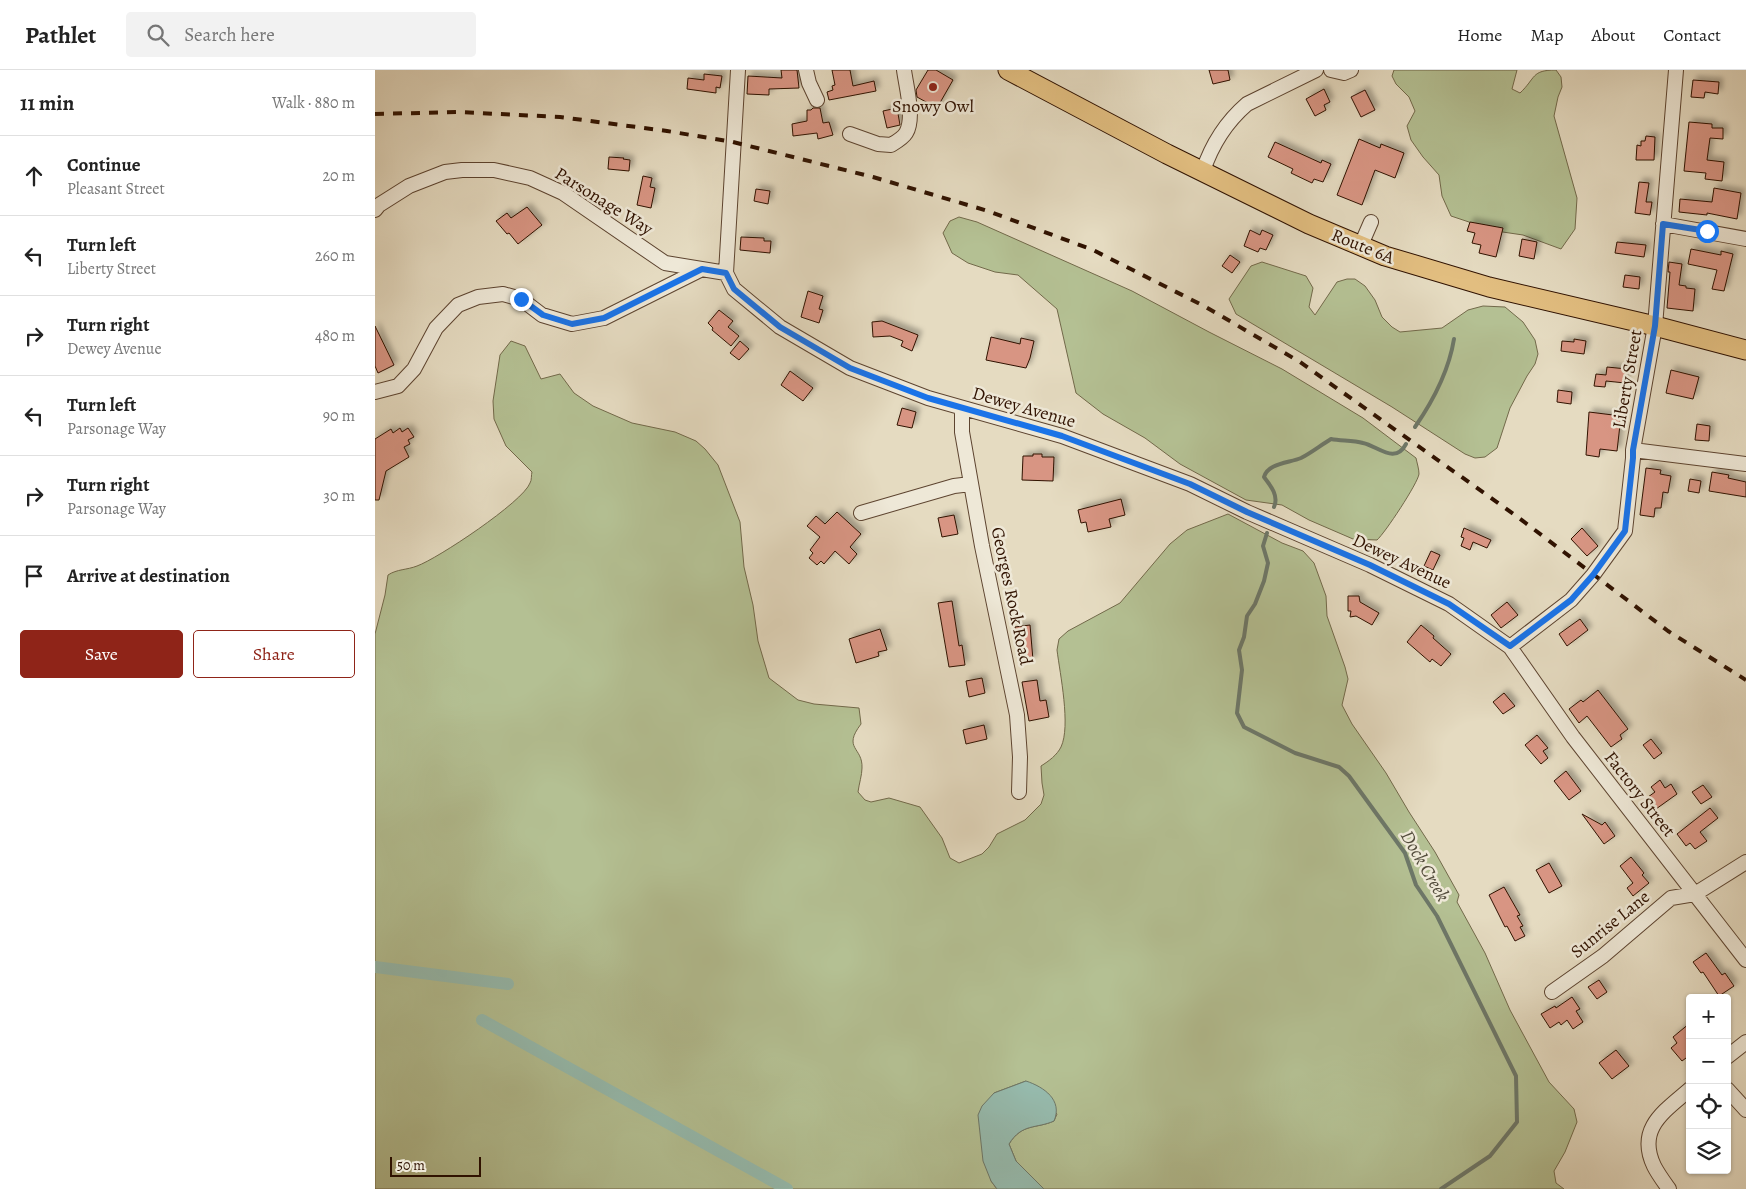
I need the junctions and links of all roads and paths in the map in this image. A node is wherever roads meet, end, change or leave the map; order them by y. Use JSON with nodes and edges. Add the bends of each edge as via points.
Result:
{"nodes":[{"id":1,"x":738,"y":70,"type":"edge"},
{"id":2,"x":806,"y":70,"type":"edge"},
{"id":3,"x":904,"y":70,"type":"edge"},
{"id":4,"x":1008,"y":70,"type":"edge"},
{"id":5,"x":1316,"y":70,"type":"edge"},
{"id":6,"x":1331,"y":70,"type":"edge"},
{"id":7,"x":1351,"y":70,"type":"edge"},
{"id":8,"x":1677,"y":70,"type":"edge"},
{"id":9,"x":817,"y":100,"type":"dead end"},
{"id":10,"x":850,"y":134,"type":"dead end"},
{"id":11,"x":1203,"y":171,"type":"junction"},
{"id":12,"x":375,"y":210,"type":"edge"},
{"id":13,"x":1371,"y":222,"type":"dead end"},
{"id":14,"x":1663,"y":224,"type":"junction"},
{"id":15,"x":1746,"y":239,"type":"edge"},
{"id":16,"x":1361,"y":245,"type":"junction"},
{"id":17,"x":702,"y":269,"type":"junction"},
{"id":18,"x":726,"y":273,"type":"junction"},
{"id":19,"x":1655,"y":326,"type":"junction"},
{"id":20,"x":1746,"y":350,"type":"edge"},
{"id":21,"x":375,"y":392,"type":"edge"},
{"id":22,"x":963,"y":409,"type":"junction"},
{"id":23,"x":1633,"y":450,"type":"junction"},
{"id":24,"x":1746,"y":464,"type":"edge"},
{"id":25,"x":971,"y":484,"type":"junction"},
{"id":26,"x":861,"y":513,"type":"dead end"},
{"id":27,"x":1510,"y":646,"type":"junction"},
{"id":28,"x":1019,"y":792,"type":"dead end"},
{"id":29,"x":1746,"y":862,"type":"edge"},
{"id":30,"x":1695,"y":894,"type":"junction"},
{"id":31,"x":1746,"y":960,"type":"edge"},
{"id":32,"x":1552,"y":992,"type":"dead end"},
{"id":33,"x":1746,"y":1042,"type":"edge"},
{"id":34,"x":1731,"y":1054,"type":"edge"},
{"id":35,"x":1686,"y":1093,"type":"edge"},
{"id":36,"x":1731,"y":1093,"type":"edge"},
{"id":37,"x":1746,"y":1110,"type":"edge"},
{"id":38,"x":1669,"y":1189,"type":"edge"}],
"edges":[{"from":1,"to":18,"type":"street"},
{"from":2,"to":9,"type":"street"},
{"from":3,"to":10,"type":"street","via":[[909,101],[906,133],[891,145]]},
{"from":4,"to":11,"type":"main road","name":"Route 6A"},
{"from":5,"to":11,"type":"street","via":[[1247,104],[1229,120],[1217,138]]},
{"from":6,"to":7,"type":"street","via":[[1344,73]]},
{"from":8,"to":14,"type":"street","name":"Liberty Street"},
{"from":11,"to":16,"type":"main road","name":"Route 6A","via":[[1309,224]]},
{"from":12,"to":17,"type":"street","name":"Parsonage Way","via":[[409,186],[445,172],[494,170],[530,178],[563,193],[665,263]]},
{"from":13,"to":16,"type":"street"},
{"from":14,"to":15,"type":"street"},
{"from":14,"to":19,"type":"street","name":"Liberty Street"},
{"from":16,"to":19,"type":"main road","name":"Route 6A","via":[[1385,256],[1489,288]]},
{"from":17,"to":18,"type":"street","name":"Parsonage Way"},
{"from":17,"to":21,"type":"street","via":[[604,318],[572,324],[543,315],[521,299],[503,294],[478,297],[458,305],[436,328],[414,369],[398,386]]},
{"from":18,"to":22,"type":"street","name":"Dewey Avenue","via":[[734,289],[780,327],[850,368]]},
{"from":19,"to":20,"type":"main road","name":"Route 6A"},
{"from":19,"to":23,"type":"street","name":"Liberty Street"},
{"from":22,"to":25,"type":"street","name":"Georges Rock Road","via":[[962,432]]},
{"from":22,"to":27,"type":"street","name":"Dewey Avenue","via":[[1062,436],[1190,484],[1441,600]]},
{"from":23,"to":24,"type":"street"},
{"from":23,"to":27,"type":"street","name":"Liberty Street","via":[[1625,531],[1571,600]]},
{"from":25,"to":26,"type":"street"},
{"from":25,"to":28,"type":"street","name":"Georges Rock Road","via":[[1017,715]]},
{"from":27,"to":30,"type":"street","name":"Factory Street","via":[[1573,737]]},
{"from":29,"to":30,"type":"street"},
{"from":30,"to":31,"type":"street","name":"Factory Street"},
{"from":30,"to":32,"type":"street","name":"Sunrise Lane","via":[[1671,898],[1603,956]]},
{"from":33,"to":34,"type":"street"},
{"from":35,"to":38,"type":"street","via":[[1657,1118],[1650,1131],[1649,1150],[1654,1166]]},
{"from":36,"to":37,"type":"street"}]}
